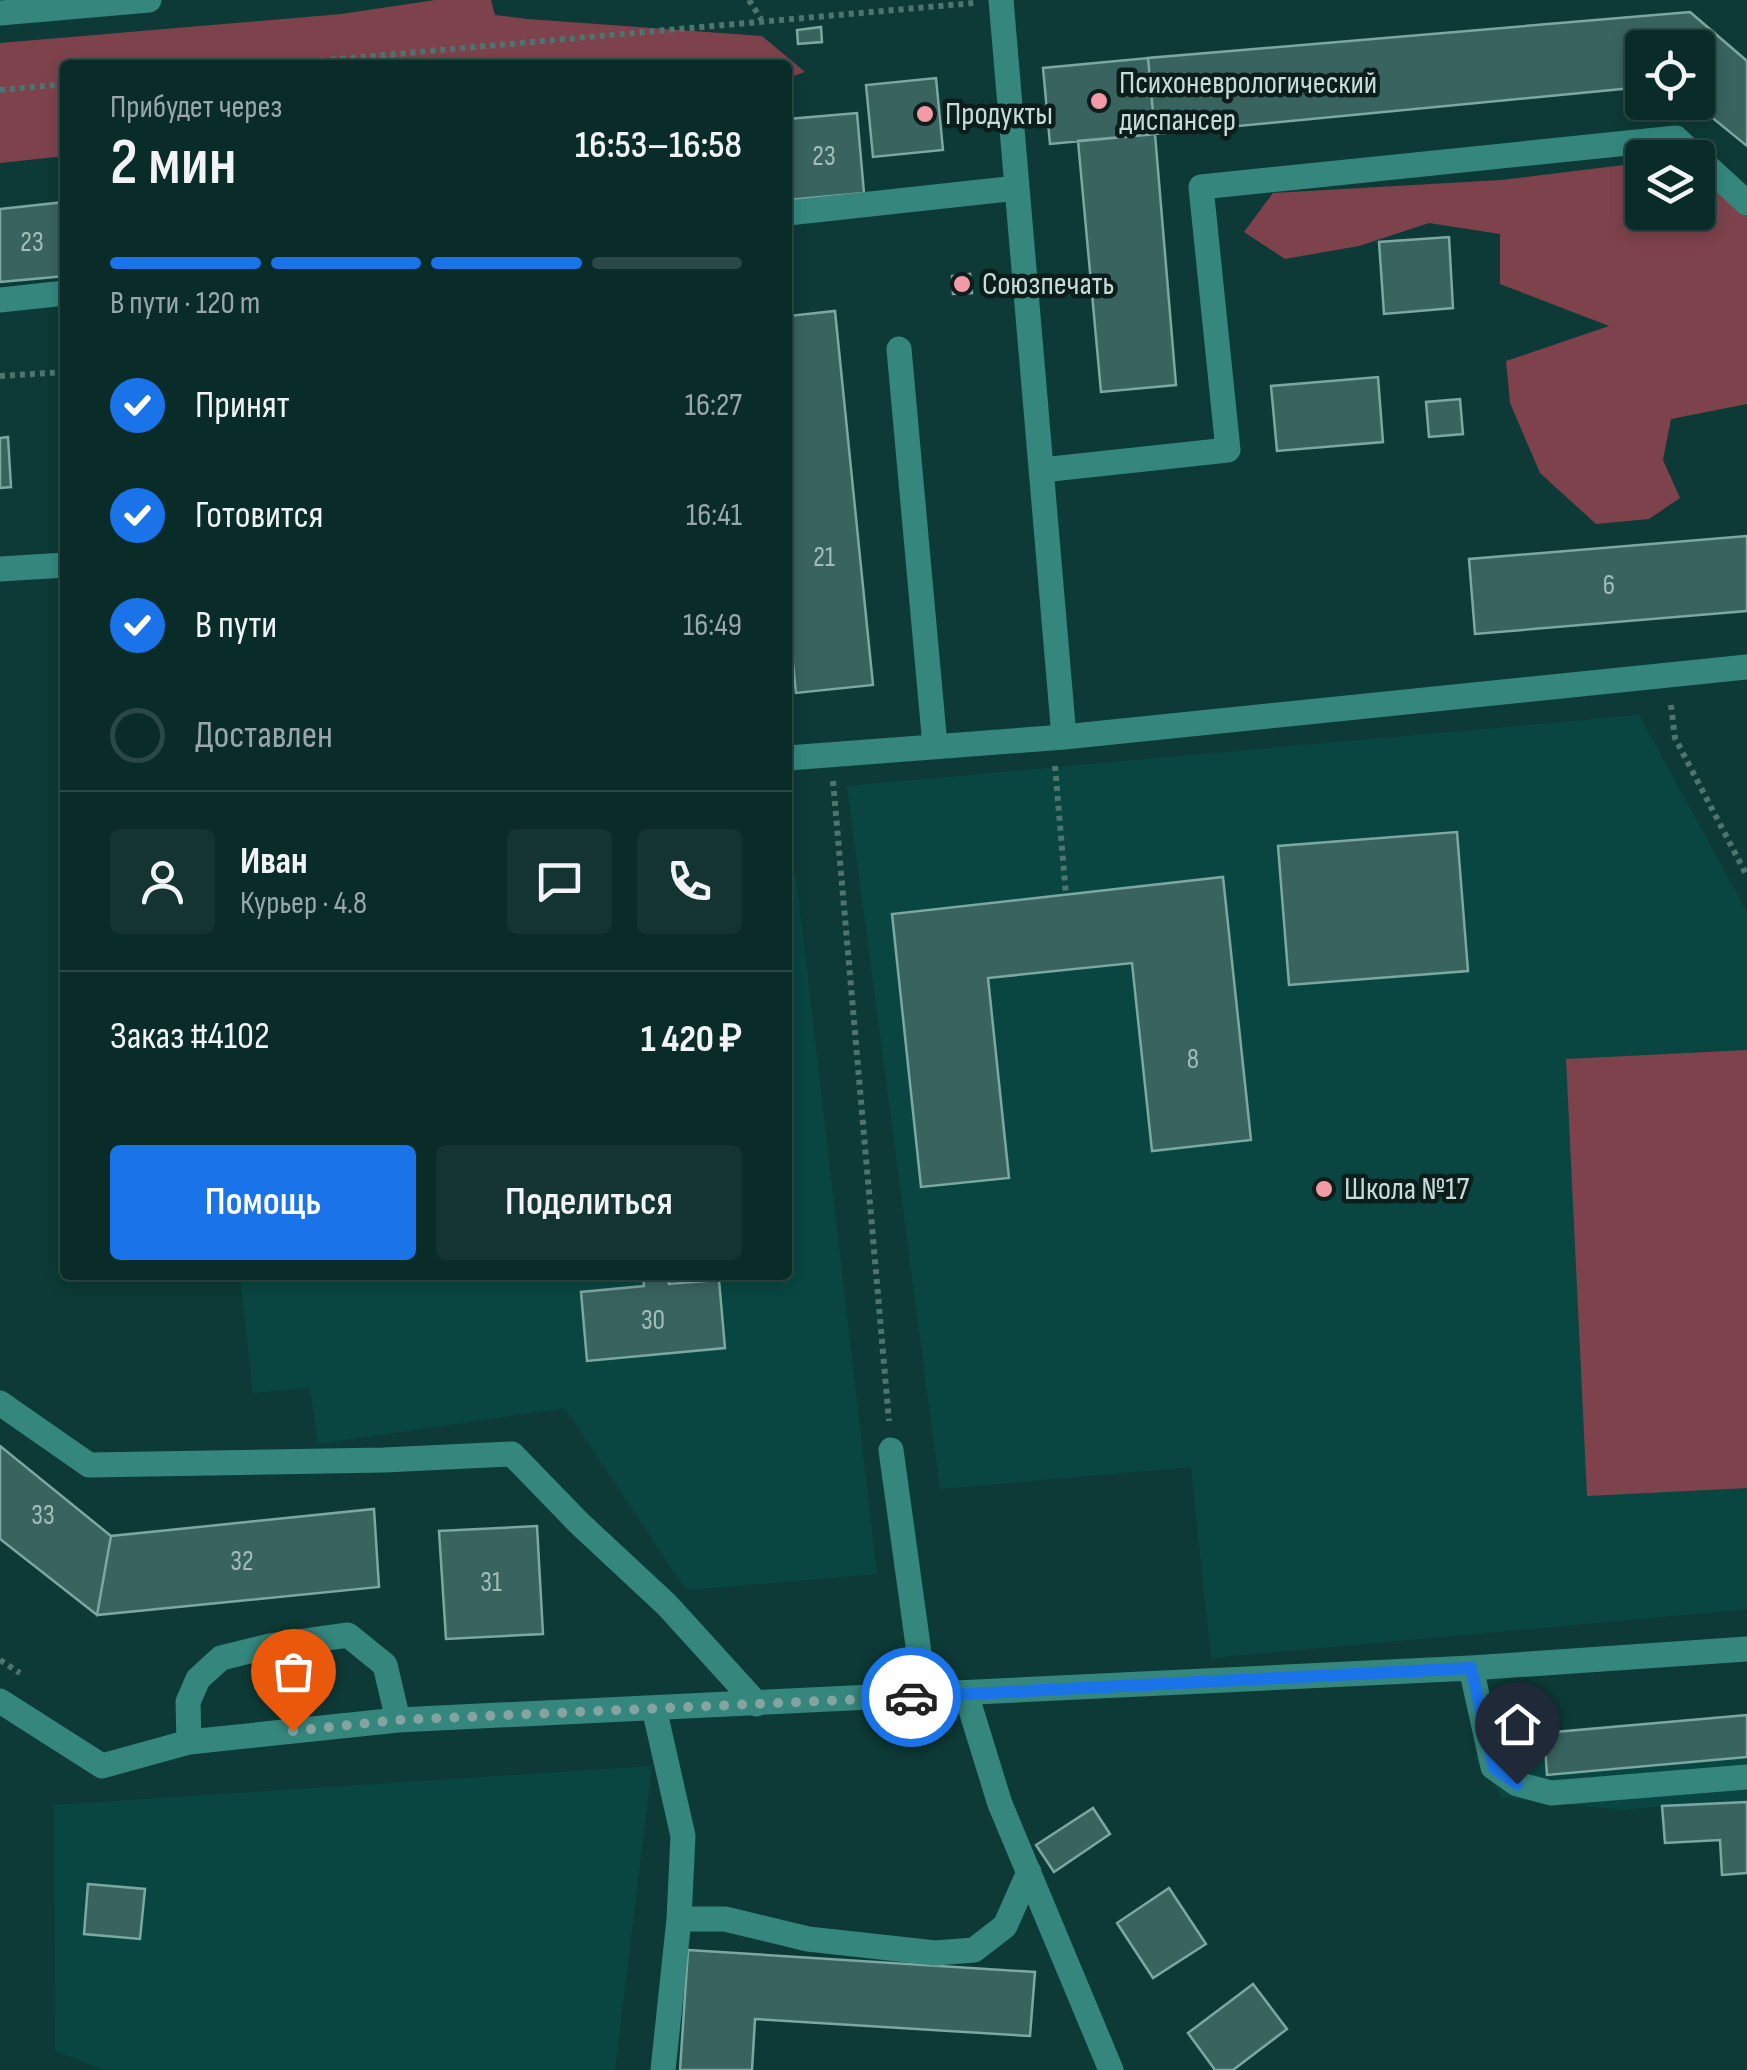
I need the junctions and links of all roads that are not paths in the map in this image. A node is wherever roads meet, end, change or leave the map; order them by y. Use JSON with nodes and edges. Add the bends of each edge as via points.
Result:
{"nodes":[{"id":1,"x":148,"y":0,"type":"edge"},
{"id":2,"x":1001,"y":0,"type":"edge"},
{"id":3,"x":0,"y":13,"type":"edge"},
{"id":4,"x":1625,"y":143,"type":"edge"},
{"id":5,"x":1715,"y":174,"type":"edge"},
{"id":6,"x":1017,"y":188,"type":"junction"},
{"id":7,"x":1747,"y":203,"type":"edge"},
{"id":8,"x":792,"y":214,"type":"edge"},
{"id":9,"x":60,"y":294,"type":"edge"},
{"id":10,"x":0,"y":300,"type":"edge"},
{"id":11,"x":899,"y":349,"type":"dead end"},
{"id":12,"x":1042,"y":470,"type":"junction"},
{"id":13,"x":60,"y":565,"type":"edge"},
{"id":14,"x":0,"y":569,"type":"edge"},
{"id":15,"x":1747,"y":667,"type":"edge"},
{"id":16,"x":1058,"y":737,"type":"junction"},
{"id":17,"x":935,"y":746,"type":"junction"},
{"id":18,"x":792,"y":758,"type":"edge"},
{"id":19,"x":0,"y":1403,"type":"edge"},
{"id":20,"x":892,"y":1450,"type":"road end"},
{"id":21,"x":1747,"y":1650,"type":"edge"},
{"id":22,"x":1471,"y":1668,"type":"junction"},
{"id":23,"x":966,"y":1694,"type":"junction"},
{"id":24,"x":925,"y":1696,"type":"junction"},
{"id":25,"x":0,"y":1702,"type":"edge"},
{"id":26,"x":757,"y":1704,"type":"junction"},
{"id":27,"x":654,"y":1708,"type":"junction"},
{"id":28,"x":398,"y":1720,"type":"junction"},
{"id":29,"x":188,"y":1742,"type":"junction"},
{"id":30,"x":1747,"y":1777,"type":"edge"},
{"id":31,"x":1028,"y":1872,"type":"junction"},
{"id":32,"x":680,"y":1919,"type":"junction"},
{"id":33,"x":663,"y":2070,"type":"edge"},
{"id":34,"x":1111,"y":2070,"type":"edge"}],
"edges":[{"from":1,"to":3,"type":"street"},
{"from":2,"to":6,"type":"street"},
{"from":4,"to":12,"type":"street","via":[[1201,187],[1228,450]]},
{"from":5,"to":7,"type":"street"},
{"from":6,"to":8,"type":"street"},
{"from":6,"to":12,"type":"street"},
{"from":9,"to":10,"type":"street"},
{"from":11,"to":17,"type":"street"},
{"from":12,"to":16,"type":"street"},
{"from":13,"to":14,"type":"street"},
{"from":15,"to":16,"type":"street"},
{"from":16,"to":17,"type":"street"},
{"from":17,"to":18,"type":"street"},
{"from":19,"to":26,"type":"street","via":[[89,1465],[512,1454]]},
{"from":20,"to":24,"type":"street"},
{"from":21,"to":22,"type":"street"},
{"from":22,"to":23,"type":"street"},
{"from":22,"to":30,"type":"street","via":[[1494,1768],[1517,1784],[1551,1792]]},
{"from":23,"to":24,"type":"street"},
{"from":23,"to":31,"type":"street"},
{"from":24,"to":26,"type":"street"},
{"from":25,"to":29,"type":"street","via":[[102,1766]]},
{"from":26,"to":27,"type":"street"},
{"from":27,"to":28,"type":"street"},
{"from":27,"to":32,"type":"street","via":[[683,1836]]},
{"from":28,"to":29,"type":"street"},
{"from":28,"to":29,"type":"street","via":[[384,1664],[348,1635],[222,1658],[198,1680],[188,1702]]},
{"from":31,"to":32,"type":"street","via":[[1005,1926],[974,1950],[935,1954],[808,1939],[725,1919]]},
{"from":31,"to":34,"type":"street"},
{"from":32,"to":33,"type":"street"}]}
